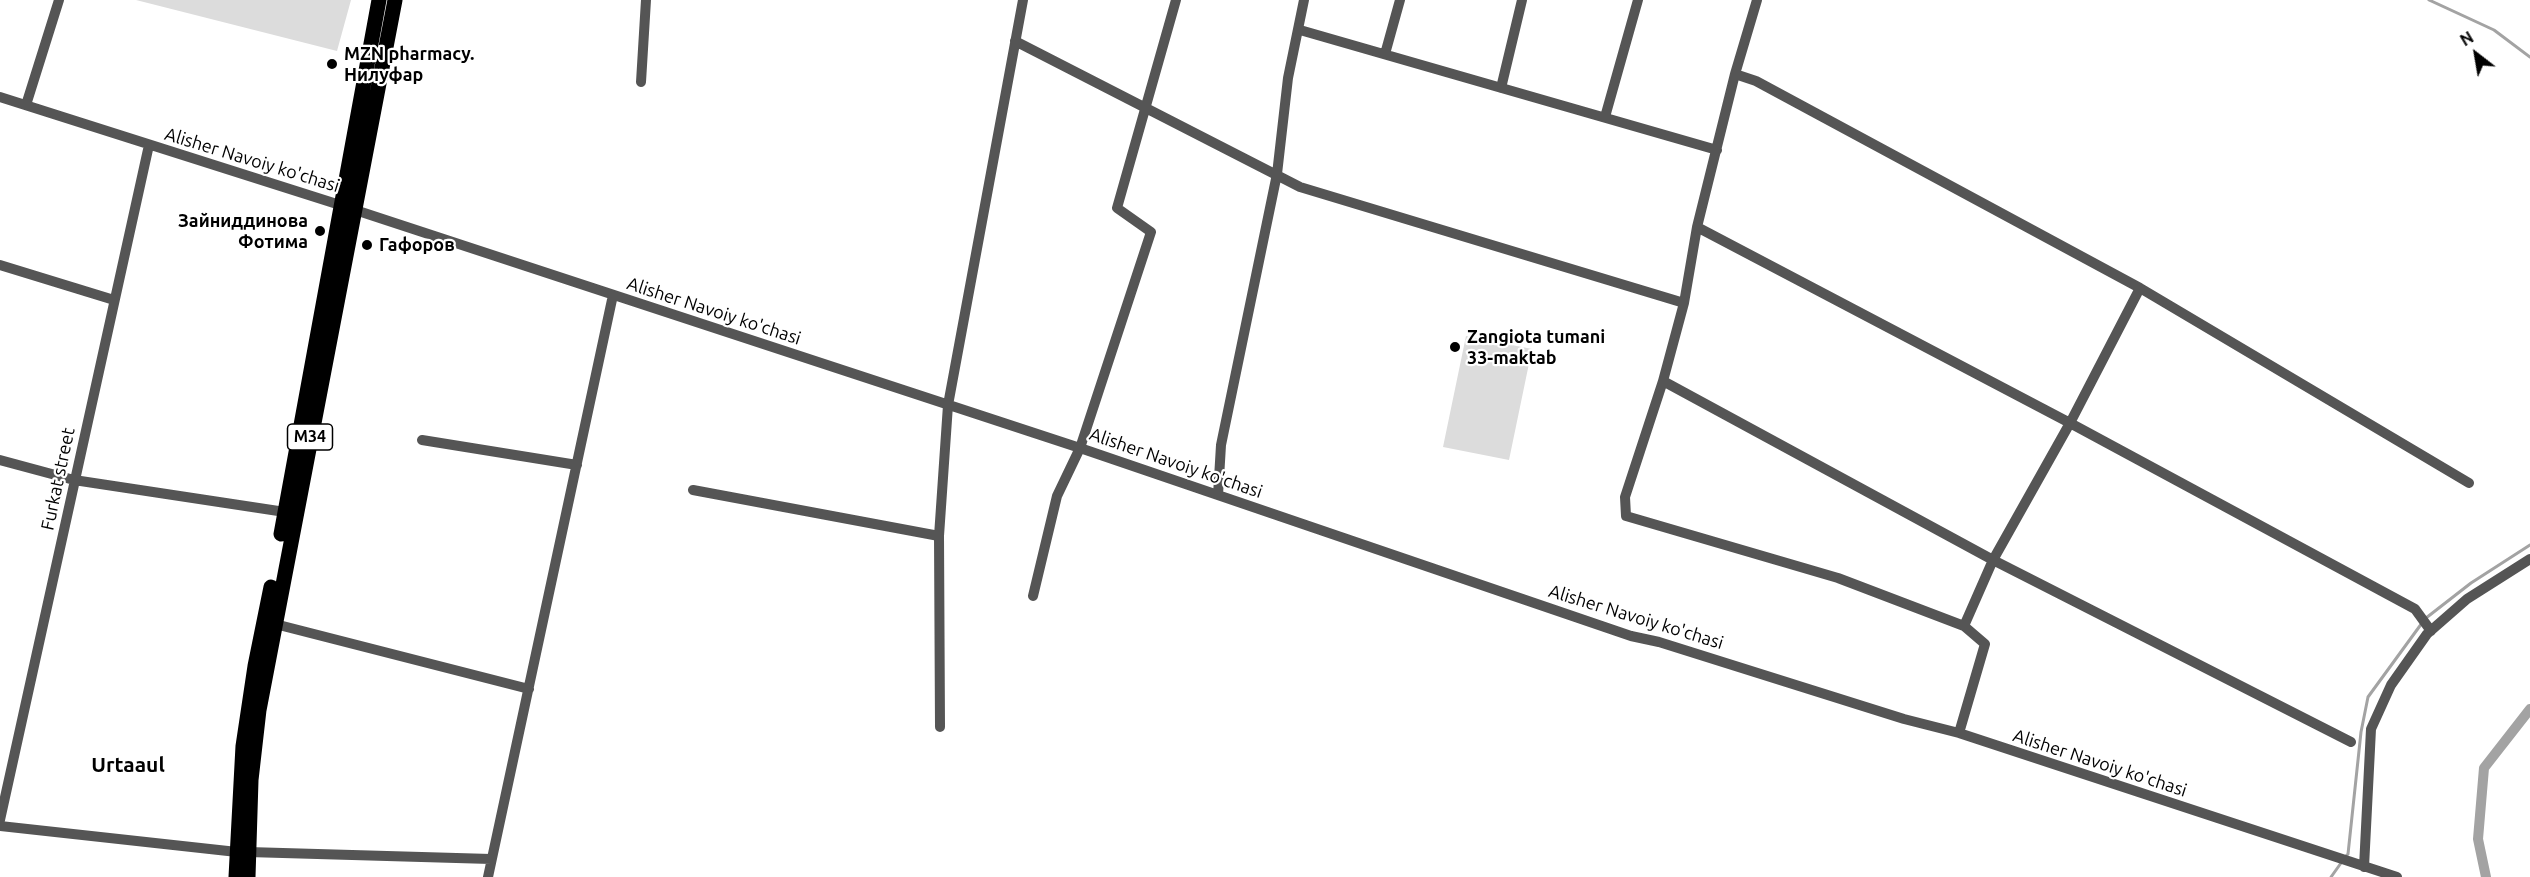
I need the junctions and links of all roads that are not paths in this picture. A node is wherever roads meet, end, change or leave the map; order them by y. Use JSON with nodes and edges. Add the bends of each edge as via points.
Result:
{"nodes":[{"id":1,"x":59,"y":0,"type":"edge"},
{"id":2,"x":379,"y":0,"type":"edge"},
{"id":3,"x":395,"y":0,"type":"edge"},
{"id":4,"x":646,"y":0,"type":"edge"},
{"id":5,"x":1023,"y":0,"type":"edge"},
{"id":6,"x":1176,"y":0,"type":"edge"},
{"id":7,"x":1304,"y":0,"type":"edge"},
{"id":8,"x":1401,"y":0,"type":"edge"},
{"id":9,"x":1522,"y":0,"type":"edge"},
{"id":10,"x":1638,"y":0,"type":"edge"},
{"id":11,"x":1757,"y":0,"type":"edge"},
{"id":12,"x":1300,"y":30,"type":"junction"},
{"id":13,"x":1015,"y":41,"type":"junction"},
{"id":14,"x":1385,"y":54,"type":"junction"},
{"id":15,"x":1735,"y":75,"type":"junction"},
{"id":16,"x":641,"y":82,"type":"dead end"},
{"id":17,"x":1501,"y":88,"type":"junction"},
{"id":18,"x":0,"y":97,"type":"edge"},
{"id":19,"x":26,"y":105,"type":"junction"},
{"id":20,"x":1146,"y":106,"type":"junction"},
{"id":21,"x":1605,"y":117,"type":"junction"},
{"id":22,"x":149,"y":145,"type":"junction"},
{"id":23,"x":1717,"y":150,"type":"junction"},
{"id":24,"x":1277,"y":174,"type":"junction"},
{"id":25,"x":347,"y":208,"type":"junction"},
{"id":26,"x":1697,"y":227,"type":"junction"},
{"id":27,"x":0,"y":264,"type":"edge"},
{"id":28,"x":2140,"y":288,"type":"junction"},
{"id":29,"x":613,"y":295,"type":"junction"},
{"id":30,"x":114,"y":300,"type":"junction"},
{"id":31,"x":1684,"y":303,"type":"junction"},
{"id":32,"x":1663,"y":381,"type":"junction"},
{"id":33,"x":948,"y":405,"type":"junction"},
{"id":34,"x":2070,"y":423,"type":"junction"},
{"id":35,"x":422,"y":440,"type":"dead end"},
{"id":36,"x":1080,"y":448,"type":"junction"},
{"id":37,"x":0,"y":460,"type":"edge"},
{"id":38,"x":577,"y":465,"type":"junction"},
{"id":39,"x":74,"y":480,"type":"junction"},
{"id":40,"x":2469,"y":483,"type":"dead end"},
{"id":41,"x":693,"y":490,"type":"dead end"},
{"id":42,"x":1218,"y":495,"type":"junction"},
{"id":43,"x":285,"y":512,"type":"junction"},
{"id":44,"x":939,"y":536,"type":"junction"},
{"id":45,"x":2530,"y":559,"type":"edge"},
{"id":46,"x":1993,"y":560,"type":"junction"},
{"id":47,"x":1033,"y":596,"type":"dead end"},
{"id":48,"x":275,"y":624,"type":"junction"},
{"id":49,"x":1964,"y":626,"type":"junction"},
{"id":50,"x":2431,"y":631,"type":"junction"},
{"id":51,"x":529,"y":689,"type":"junction"},
{"id":52,"x":940,"y":727,"type":"dead end"},
{"id":53,"x":1959,"y":733,"type":"junction"},
{"id":54,"x":2351,"y":742,"type":"dead end"},
{"id":55,"x":0,"y":820,"type":"edge"},
{"id":56,"x":0,"y":826,"type":"edge"},
{"id":57,"x":242,"y":852,"type":"junction"},
{"id":58,"x":492,"y":859,"type":"junction"},
{"id":59,"x":2364,"y":867,"type":"junction"},
{"id":60,"x":236,"y":877,"type":"edge"},
{"id":61,"x":248,"y":877,"type":"edge"},
{"id":62,"x":488,"y":877,"type":"edge"},
{"id":63,"x":2397,"y":877,"type":"edge"}],
"edges":[{"from":1,"to":19,"type":"street"},
{"from":2,"to":25,"type":"main road","number":"M34"},
{"from":3,"to":25,"type":"main road","number":"M34"},
{"from":4,"to":16,"type":"street"},
{"from":5,"to":13,"type":"street"},
{"from":6,"to":20,"type":"street"},
{"from":7,"to":12,"type":"street"},
{"from":8,"to":14,"type":"street"},
{"from":9,"to":17,"type":"street"},
{"from":10,"to":21,"type":"street"},
{"from":11,"to":15,"type":"street"},
{"from":12,"to":14,"type":"street"},
{"from":12,"to":24,"type":"street","via":[[1288,78]]},
{"from":13,"to":20,"type":"street"},
{"from":13,"to":33,"type":"street"},
{"from":14,"to":17,"type":"street"},
{"from":15,"to":23,"type":"street"},
{"from":15,"to":28,"type":"street","via":[[1756,81]]},
{"from":17,"to":21,"type":"street"},
{"from":18,"to":19,"type":"street","name":"Alisher Navoiy ko'chasi"},
{"from":19,"to":22,"type":"street","name":"Alisher Navoiy ko'chasi"},
{"from":20,"to":24,"type":"street"},
{"from":20,"to":36,"type":"street","via":[[1117,208],[1151,232]]},
{"from":21,"to":23,"type":"street"},
{"from":22,"to":25,"type":"street","name":"Alisher Navoiy ko'chasi"},
{"from":22,"to":30,"type":"street","name":"Furkat street"},
{"from":23,"to":26,"type":"street"},
{"from":24,"to":31,"type":"street","via":[[1300,187]]},
{"from":24,"to":42,"type":"street","via":[[1221,445]]},
{"from":25,"to":29,"type":"street","name":"Alisher Navoiy ko'chasi"},
{"from":25,"to":43,"type":"main road","number":"M34"},
{"from":25,"to":48,"type":"main road","number":"M34"},
{"from":26,"to":31,"type":"street"},
{"from":26,"to":34,"type":"street"},
{"from":27,"to":30,"type":"street"},
{"from":28,"to":34,"type":"street"},
{"from":28,"to":40,"type":"street"},
{"from":29,"to":33,"type":"street","name":"Alisher Navoiy ko'chasi"},
{"from":29,"to":38,"type":"street"},
{"from":30,"to":39,"type":"street","name":"Furkat street"},
{"from":31,"to":32,"type":"street"},
{"from":32,"to":46,"type":"street"},
{"from":32,"to":49,"type":"street","via":[[1625,497],[1626,516],[1838,578]]},
{"from":33,"to":36,"type":"street","name":"Alisher Navoiy ko'chasi"},
{"from":33,"to":44,"type":"street"},
{"from":34,"to":46,"type":"street"},
{"from":34,"to":50,"type":"street","via":[[2415,609]]},
{"from":35,"to":38,"type":"street"},
{"from":36,"to":42,"type":"street","name":"Alisher Navoiy ko'chasi"},
{"from":36,"to":47,"type":"street","via":[[1057,496]]},
{"from":37,"to":39,"type":"street"},
{"from":38,"to":51,"type":"street"},
{"from":39,"to":43,"type":"street"},
{"from":39,"to":55,"type":"street","name":"Furkat street"},
{"from":41,"to":44,"type":"street"},
{"from":42,"to":53,"type":"street","name":"Alisher Navoiy ko'chasi","via":[[1631,636]]},
{"from":43,"to":57,"type":"main road","number":"M34","via":[[247,710],[240,779]]},
{"from":44,"to":52,"type":"street"},
{"from":45,"to":50,"type":"street","via":[[2467,599]]},
{"from":46,"to":49,"type":"street"},
{"from":46,"to":54,"type":"street"},
{"from":48,"to":51,"type":"street"},
{"from":48,"to":57,"type":"main road","number":"M34","via":[[254,745]]},
{"from":49,"to":53,"type":"street","via":[[1985,644]]},
{"from":50,"to":59,"type":"street","via":[[2391,685],[2371,729]]},
{"from":51,"to":58,"type":"street"},
{"from":53,"to":59,"type":"street","name":"Alisher Navoiy ko'chasi"},
{"from":56,"to":57,"type":"street"},
{"from":57,"to":58,"type":"street"},
{"from":57,"to":60,"type":"main road","number":"M34"},
{"from":57,"to":61,"type":"main road","number":"M34"},
{"from":58,"to":62,"type":"street"},
{"from":59,"to":63,"type":"street","name":"Alisher Navoiy ko'chasi"}]}
